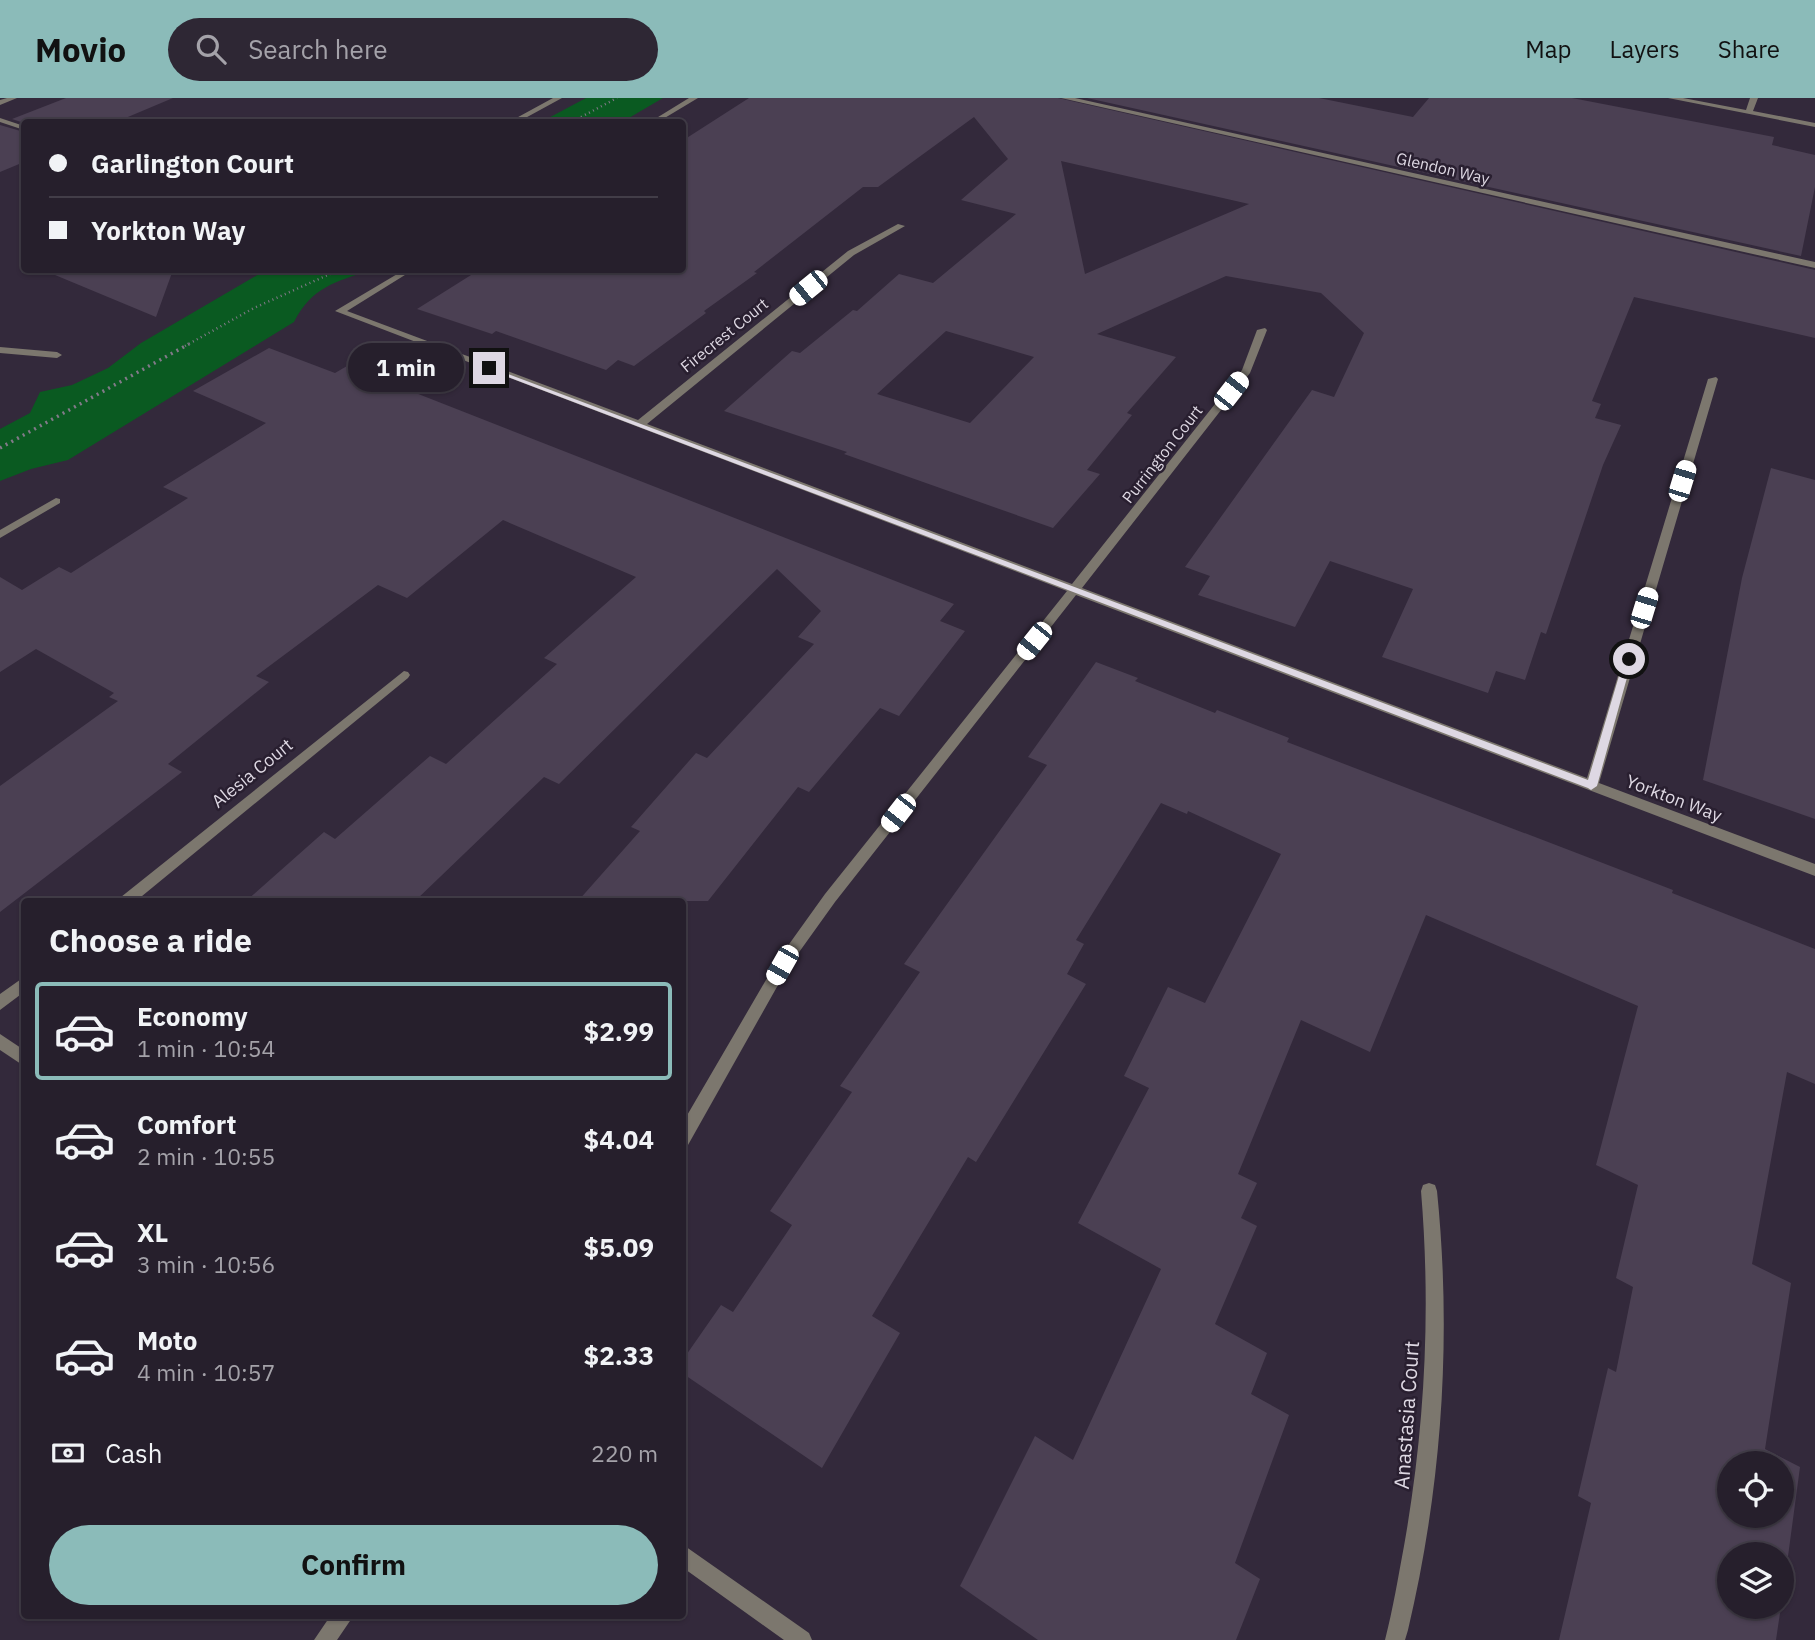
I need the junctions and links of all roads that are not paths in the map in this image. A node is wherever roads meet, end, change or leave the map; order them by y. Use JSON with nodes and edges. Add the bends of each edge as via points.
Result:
{"nodes":[{"id":1,"x":13,"y":98,"type":"edge"},
{"id":2,"x":558,"y":98,"type":"edge"},
{"id":3,"x":694,"y":98,"type":"edge"},
{"id":4,"x":1065,"y":98,"type":"edge"},
{"id":5,"x":1672,"y":98,"type":"edge"},
{"id":6,"x":1754,"y":98,"type":"edge"},
{"id":7,"x":0,"y":103,"type":"edge"},
{"id":8,"x":1749,"y":113,"type":"junction"},
{"id":9,"x":519,"y":119,"type":"edge"},
{"id":10,"x":659,"y":119,"type":"edge"},
{"id":11,"x":0,"y":120,"type":"edge"},
{"id":12,"x":1815,"y":125,"type":"edge"},
{"id":13,"x":21,"y":127,"type":"edge"},
{"id":14,"x":901,"y":226,"type":"dead end"},
{"id":15,"x":1815,"y":265,"type":"edge"},
{"id":16,"x":404,"y":273,"type":"edge"},
{"id":17,"x":1262,"y":330,"type":"dead end"},
{"id":18,"x":0,"y":350,"type":"edge"},
{"id":19,"x":57,"y":355,"type":"dead end"},
{"id":20,"x":1713,"y":379,"type":"dead end"},
{"id":21,"x":639,"y":425,"type":"junction"},
{"id":22,"x":56,"y":501,"type":"dead end"},
{"id":23,"x":0,"y":535,"type":"edge"},
{"id":24,"x":1075,"y":590,"type":"junction"},
{"id":25,"x":404,"y":675,"type":"dead end"},
{"id":26,"x":1591,"y":786,"type":"junction"},
{"id":27,"x":1815,"y":870,"type":"edge"},
{"id":28,"x":129,"y":898,"type":"edge"},
{"id":29,"x":21,"y":986,"type":"edge"},
{"id":30,"x":0,"y":1003,"type":"edge"},
{"id":31,"x":0,"y":1041,"type":"edge"},
{"id":32,"x":21,"y":1057,"type":"edge"},
{"id":33,"x":686,"y":1133,"type":"edge"},
{"id":34,"x":1429,"y":1191,"type":"dead end"},
{"id":35,"x":686,"y":1556,"type":"edge"},
{"id":36,"x":341,"y":1619,"type":"edge"},
{"id":37,"x":324,"y":1640,"type":"edge"},
{"id":38,"x":802,"y":1640,"type":"edge"},
{"id":39,"x":1395,"y":1640,"type":"edge"}],
"edges":[{"from":1,"to":7,"type":"street"},
{"from":2,"to":9,"type":"street"},
{"from":3,"to":10,"type":"street"},
{"from":4,"to":15,"type":"street","name":"Glendon Way"},
{"from":5,"to":8,"type":"street"},
{"from":6,"to":8,"type":"street"},
{"from":8,"to":12,"type":"street"},
{"from":11,"to":13,"type":"street"},
{"from":14,"to":21,"type":"street","name":"Firecrest Court","via":[[851,253]]},
{"from":16,"to":21,"type":"street","name":"Yorkton Way","via":[[340,311]]},
{"from":17,"to":24,"type":"street","name":"Purrington Court","via":[[1247,371]]},
{"from":18,"to":19,"type":"street"},
{"from":20,"to":26,"type":"street"},
{"from":21,"to":24,"type":"street","name":"Yorkton Way"},
{"from":22,"to":23,"type":"street"},
{"from":24,"to":26,"type":"street","name":"Yorkton Way"},
{"from":24,"to":33,"type":"street","name":"Purrington Court","via":[[782,965]]},
{"from":25,"to":28,"type":"street","name":"Alesia Court"},
{"from":26,"to":27,"type":"street","name":"Yorkton Way"},
{"from":29,"to":30,"type":"street"},
{"from":31,"to":32,"type":"street"},
{"from":34,"to":39,"type":"street","name":"Anastasia Court","via":[[1436,1373],[1424,1495]]},
{"from":35,"to":38,"type":"street"},
{"from":36,"to":37,"type":"street"}]}
